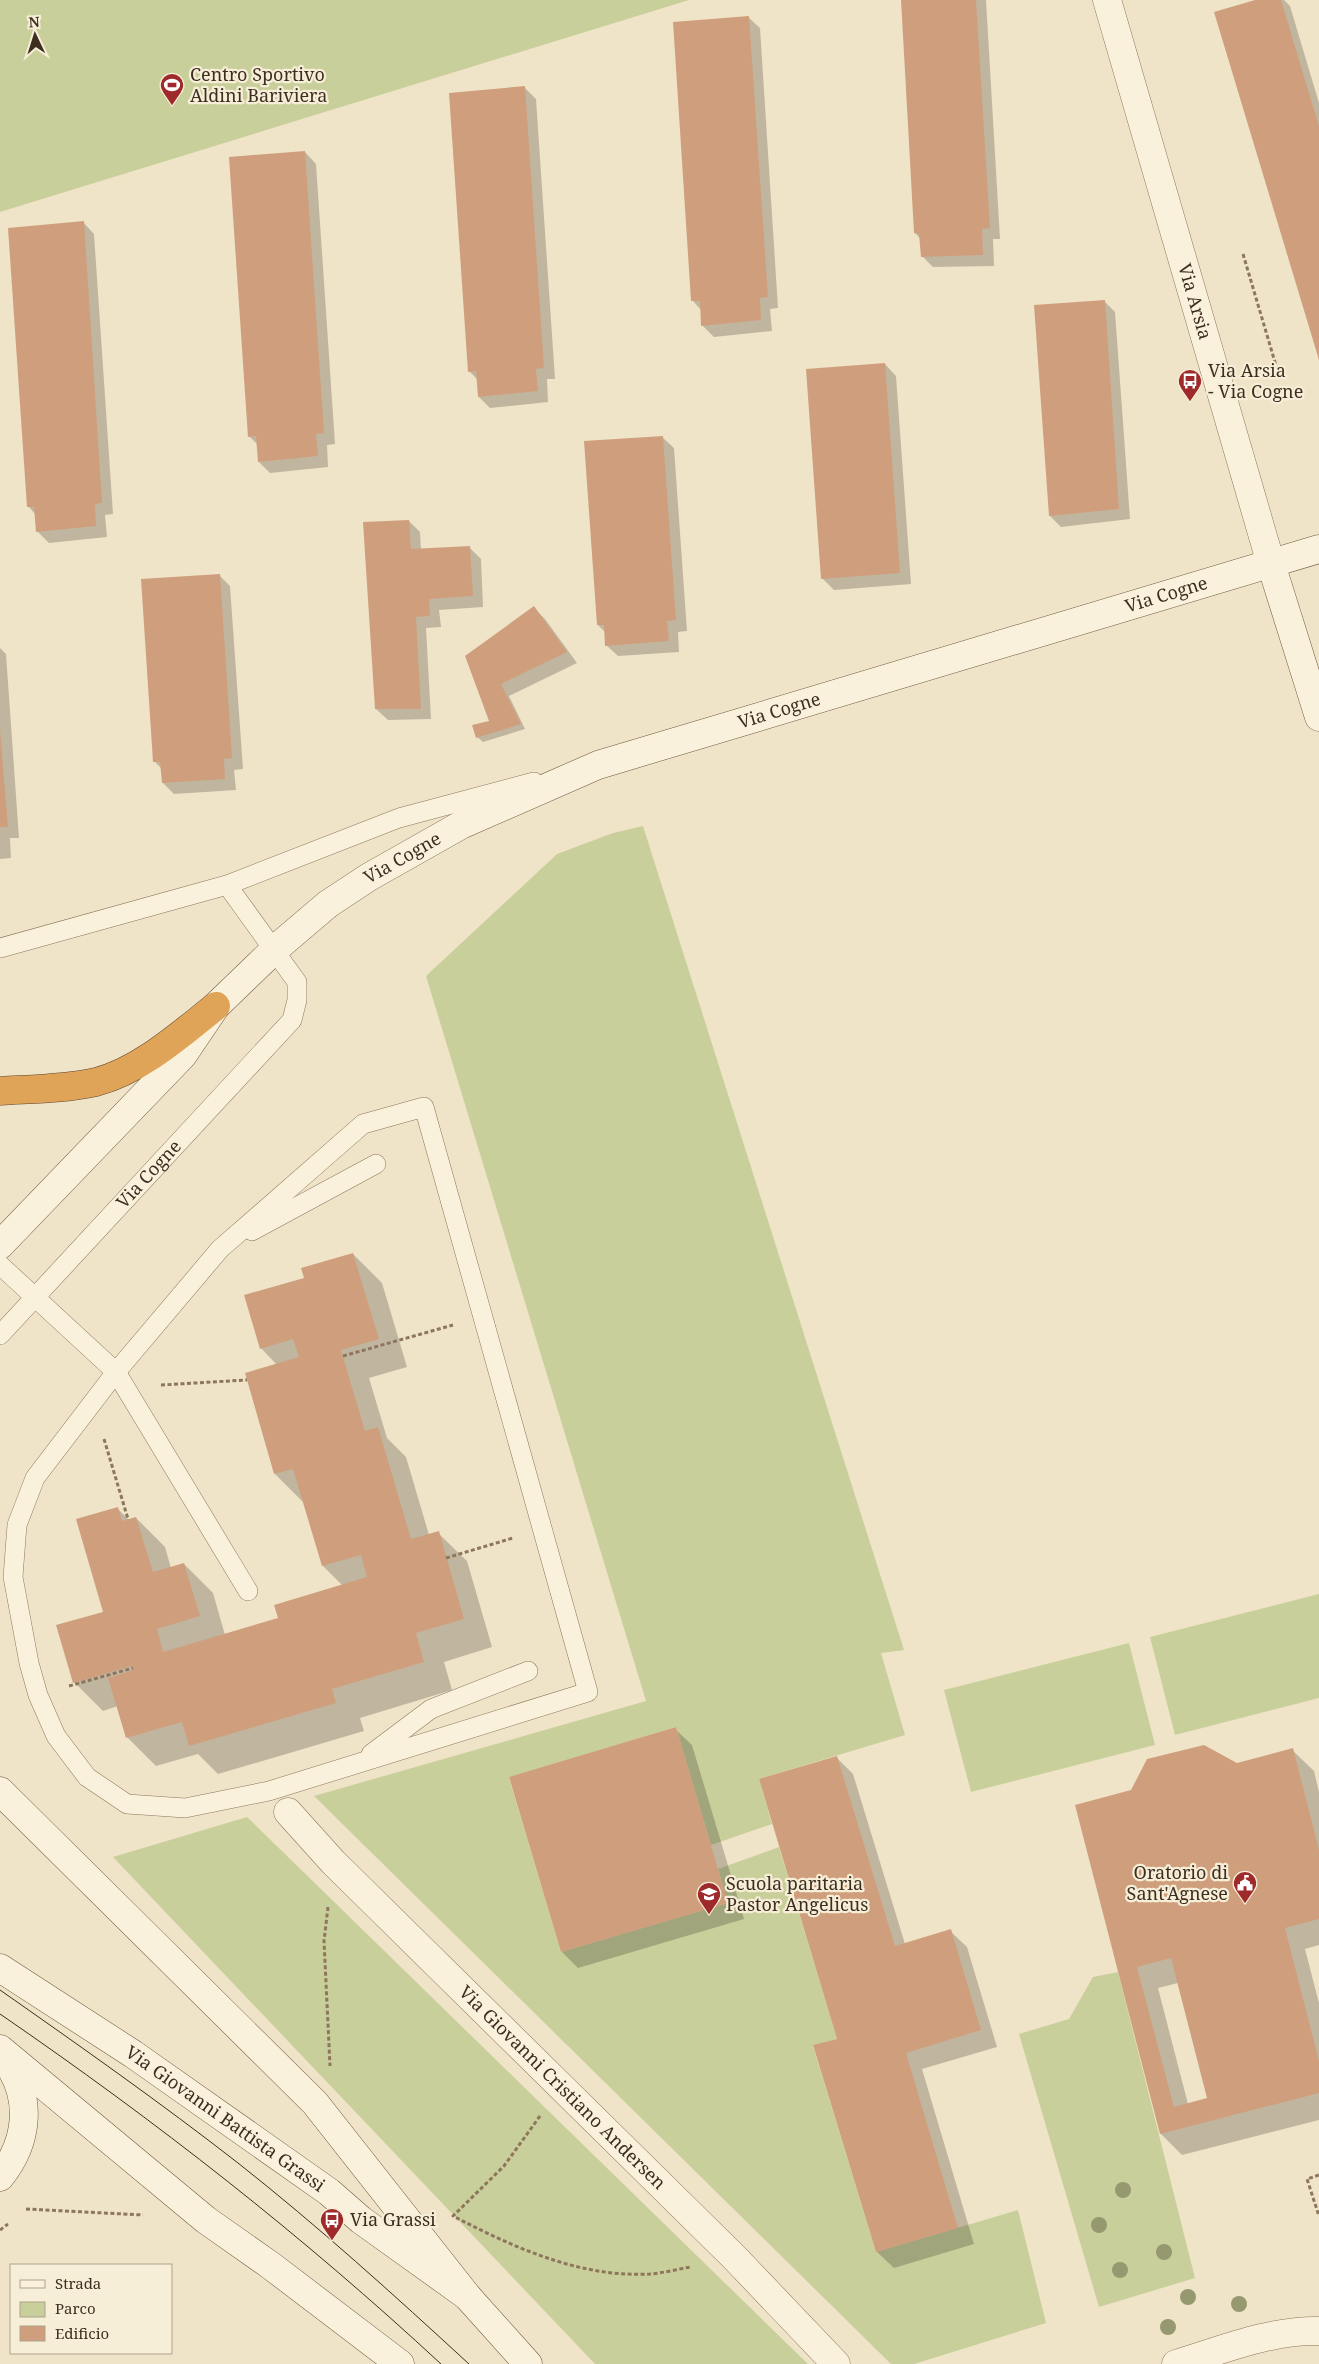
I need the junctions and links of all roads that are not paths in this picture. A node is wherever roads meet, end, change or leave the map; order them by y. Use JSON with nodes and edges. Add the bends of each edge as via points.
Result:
{"nodes":[{"id":1,"x":1107,"y":0,"type":"edge"},
{"id":2,"x":1319,"y":549,"type":"edge"},
{"id":3,"x":1271,"y":564,"type":"junction"},
{"id":4,"x":1319,"y":716,"type":"edge"},
{"id":5,"x":598,"y":765,"type":"junction"},
{"id":6,"x":227,"y":885,"type":"junction"},
{"id":7,"x":0,"y":948,"type":"edge"},
{"id":8,"x":274,"y":950,"type":"junction"},
{"id":9,"x":216,"y":1006,"type":"junction"},
{"id":10,"x":0,"y":1090,"type":"edge"},
{"id":11,"x":376,"y":1164,"type":"dead end"},
{"id":12,"x":0,"y":1245,"type":"edge"},
{"id":13,"x":220,"y":1249,"type":"junction"},
{"id":14,"x":0,"y":1265,"type":"edge"},
{"id":15,"x":34,"y":1298,"type":"junction"},
{"id":16,"x":0,"y":1335,"type":"edge"},
{"id":17,"x":121,"y":1380,"type":"junction"},
{"id":18,"x":248,"y":1591,"type":"dead end"},
{"id":19,"x":528,"y":1671,"type":"dead end"},
{"id":20,"x":358,"y":1763,"type":"junction"},
{"id":21,"x":0,"y":1791,"type":"edge"},
{"id":22,"x":288,"y":1812,"type":"dead end"},
{"id":23,"x":0,"y":1968,"type":"edge"},
{"id":24,"x":0,"y":2049,"type":"edge"},
{"id":25,"x":0,"y":2053,"type":"edge"},
{"id":26,"x":0,"y":2178,"type":"edge"},
{"id":27,"x":467,"y":2296,"type":"junction"},
{"id":28,"x":1319,"y":2331,"type":"edge"},
{"id":29,"x":400,"y":2364,"type":"edge"},
{"id":30,"x":528,"y":2364,"type":"edge"},
{"id":31,"x":836,"y":2364,"type":"edge"},
{"id":32,"x":1176,"y":2364,"type":"edge"}],
"edges":[{"from":1,"to":3,"type":"street","name":"Via Arsia"},
{"from":2,"to":3,"type":"street","name":"Via Cogne"},
{"from":3,"to":4,"type":"street","name":"Via Arsia"},
{"from":3,"to":5,"type":"street","name":"Via Cogne"},
{"from":5,"to":6,"type":"lane","via":[[399,818]]},
{"from":5,"to":8,"type":"street","name":"Via Cogne","via":[[461,825],[417,849],[328,904]]},
{"from":6,"to":7,"type":"lane"},
{"from":6,"to":8,"type":"lane"},
{"from":8,"to":9,"type":"street","name":"Via Cogne"},
{"from":8,"to":15,"type":"lane","name":"Via Cogne","via":[[297,982],[292,1020]]},
{"from":9,"to":10,"type":"highway","via":[[136,1065],[97,1081],[56,1088]]},
{"from":9,"to":12,"type":"street","name":"Via Cogne","via":[[183,1054]]},
{"from":11,"to":13,"type":"lane"},
{"from":13,"to":17,"type":"lane"},
{"from":13,"to":20,"type":"lane","via":[[364,1124],[424,1107],[588,1692]]},
{"from":14,"to":15,"type":"lane"},
{"from":15,"to":16,"type":"lane","name":"Via Cogne"},
{"from":15,"to":17,"type":"lane"},
{"from":17,"to":18,"type":"lane"},
{"from":17,"to":20,"type":"lane","via":[[93,1403],[35,1478],[17,1525],[13,1577],[29,1663],[38,1695],[56,1736],[87,1778],[127,1804],[185,1808],[269,1791]]},
{"from":19,"to":20,"type":"lane","via":[[431,1710]]},
{"from":21,"to":27,"type":"street","via":[[315,2103]]},
{"from":22,"to":31,"type":"street","name":"Via Giovanni Cristiano Andersen","via":[[333,1862],[735,2258]]},
{"from":23,"to":27,"type":"street","name":"Via Giovanni Battista Grassi","via":[[133,2054],[329,2192],[361,2220]]},
{"from":24,"to":29,"type":"street","via":[[206,2220]]},
{"from":25,"to":26,"type":"street","via":[[20,2083],[25,2124],[18,2148]]},
{"from":27,"to":30,"type":"street","name":"Via Giovanni Battista Grassi"},
{"from":28,"to":32,"type":"street","via":[[1299,2331],[1256,2340]]}]}
